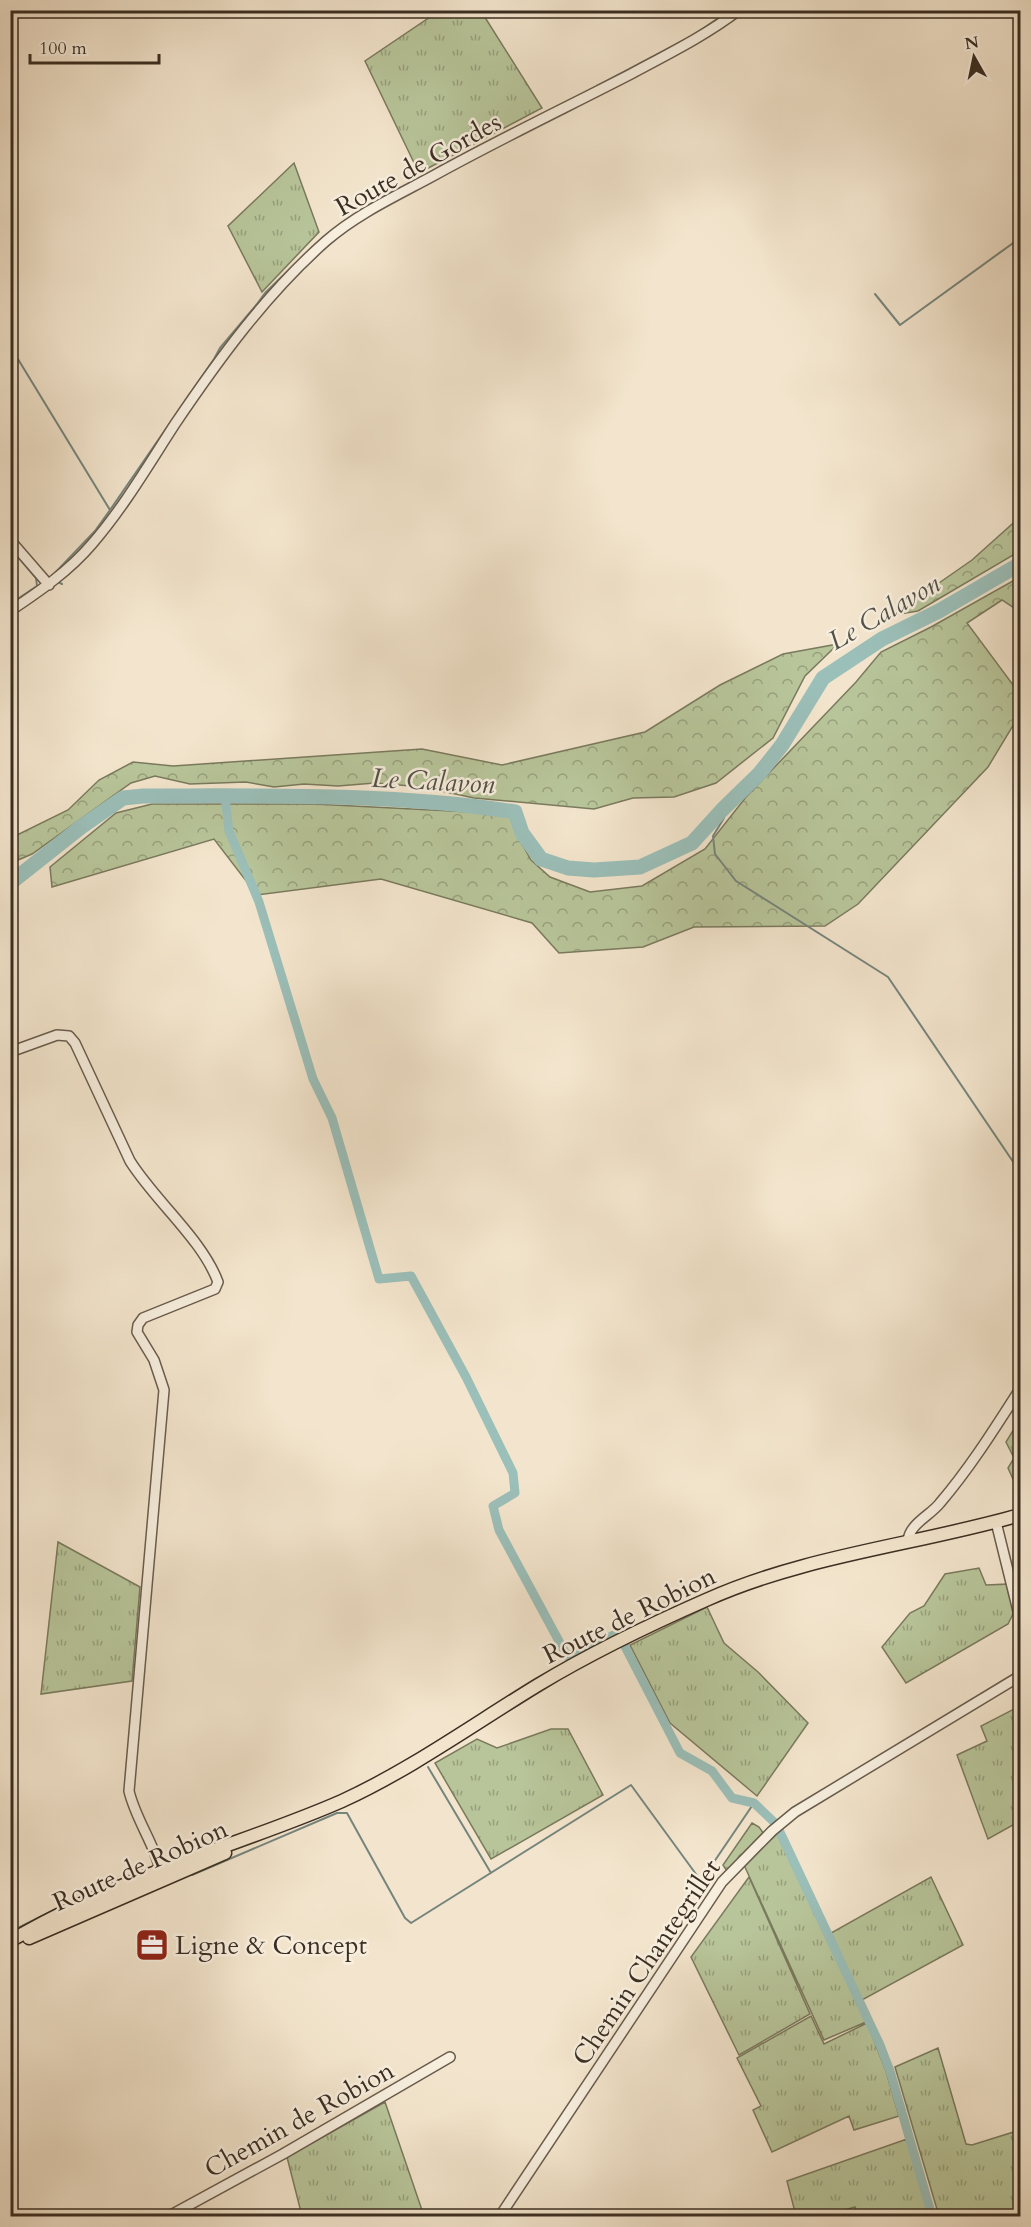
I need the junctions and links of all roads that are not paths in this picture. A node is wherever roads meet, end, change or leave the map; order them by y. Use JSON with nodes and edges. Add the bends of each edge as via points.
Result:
{"nodes":[{"id":1,"x":739,"y":10,"type":"edge"},
{"id":2,"x":10,"y":540,"type":"edge"},
{"id":3,"x":49,"y":585,"type":"junction"},
{"id":4,"x":10,"y":611,"type":"edge"},
{"id":5,"x":10,"y":1052,"type":"edge"},
{"id":6,"x":1020,"y":1389,"type":"edge"},
{"id":7,"x":1020,"y":1515,"type":"edge"},
{"id":8,"x":996,"y":1522,"type":"junction"},
{"id":9,"x":908,"y":1541,"type":"junction"},
{"id":10,"x":1020,"y":1619,"type":"edge"},
{"id":11,"x":1020,"y":1676,"type":"edge"},
{"id":12,"x":286,"y":1824,"type":"junction"},
{"id":13,"x":160,"y":1873,"type":"junction"},
{"id":14,"x":125,"y":1897,"type":"junction"},
{"id":15,"x":10,"y":1941,"type":"edge"},
{"id":16,"x":10,"y":1946,"type":"edge"},
{"id":17,"x":450,"y":2057,"type":"dead end"},
{"id":18,"x":169,"y":2217,"type":"edge"},
{"id":19,"x":500,"y":2217,"type":"edge"}],
"edges":[{"from":1,"to":3,"type":"street","name":"Route de Gordes","via":[[672,53],[376,206],[327,240],[249,322],[102,532]]},
{"from":2,"to":3,"type":"street"},
{"from":3,"to":4,"type":"street","name":"Route de Gordes"},
{"from":5,"to":13,"type":"street","via":[[57,1035],[69,1036],[130,1161],[200,1250],[218,1282],[215,1289],[143,1318],[137,1332],[154,1360],[164,1390],[129,1791]]},
{"from":6,"to":9,"type":"street","via":[[955,1486],[913,1529]]},
{"from":7,"to":8,"type":"main road","name":"Route de Robion"},
{"from":8,"to":9,"type":"main road","name":"Route de Robion"},
{"from":8,"to":10,"type":"street"},
{"from":9,"to":12,"type":"main road","name":"Route de Robion","via":[[783,1571],[705,1600],[563,1670],[366,1789]]},
{"from":11,"to":19,"type":"street","name":"Chemin Chantegrillet","via":[[795,1812],[739,1863],[722,1882]]},
{"from":12,"to":13,"type":"main road","name":"Route de Robion"},
{"from":12,"to":14,"type":"main road","name":"Route de Robion"},
{"from":13,"to":14,"type":"street"},
{"from":13,"to":15,"type":"main road","name":"Route de Robion","via":[[48,1920]]},
{"from":14,"to":16,"type":"main road","name":"Route de Robion"},
{"from":17,"to":18,"type":"street","name":"Chemin de Robion"}]}
